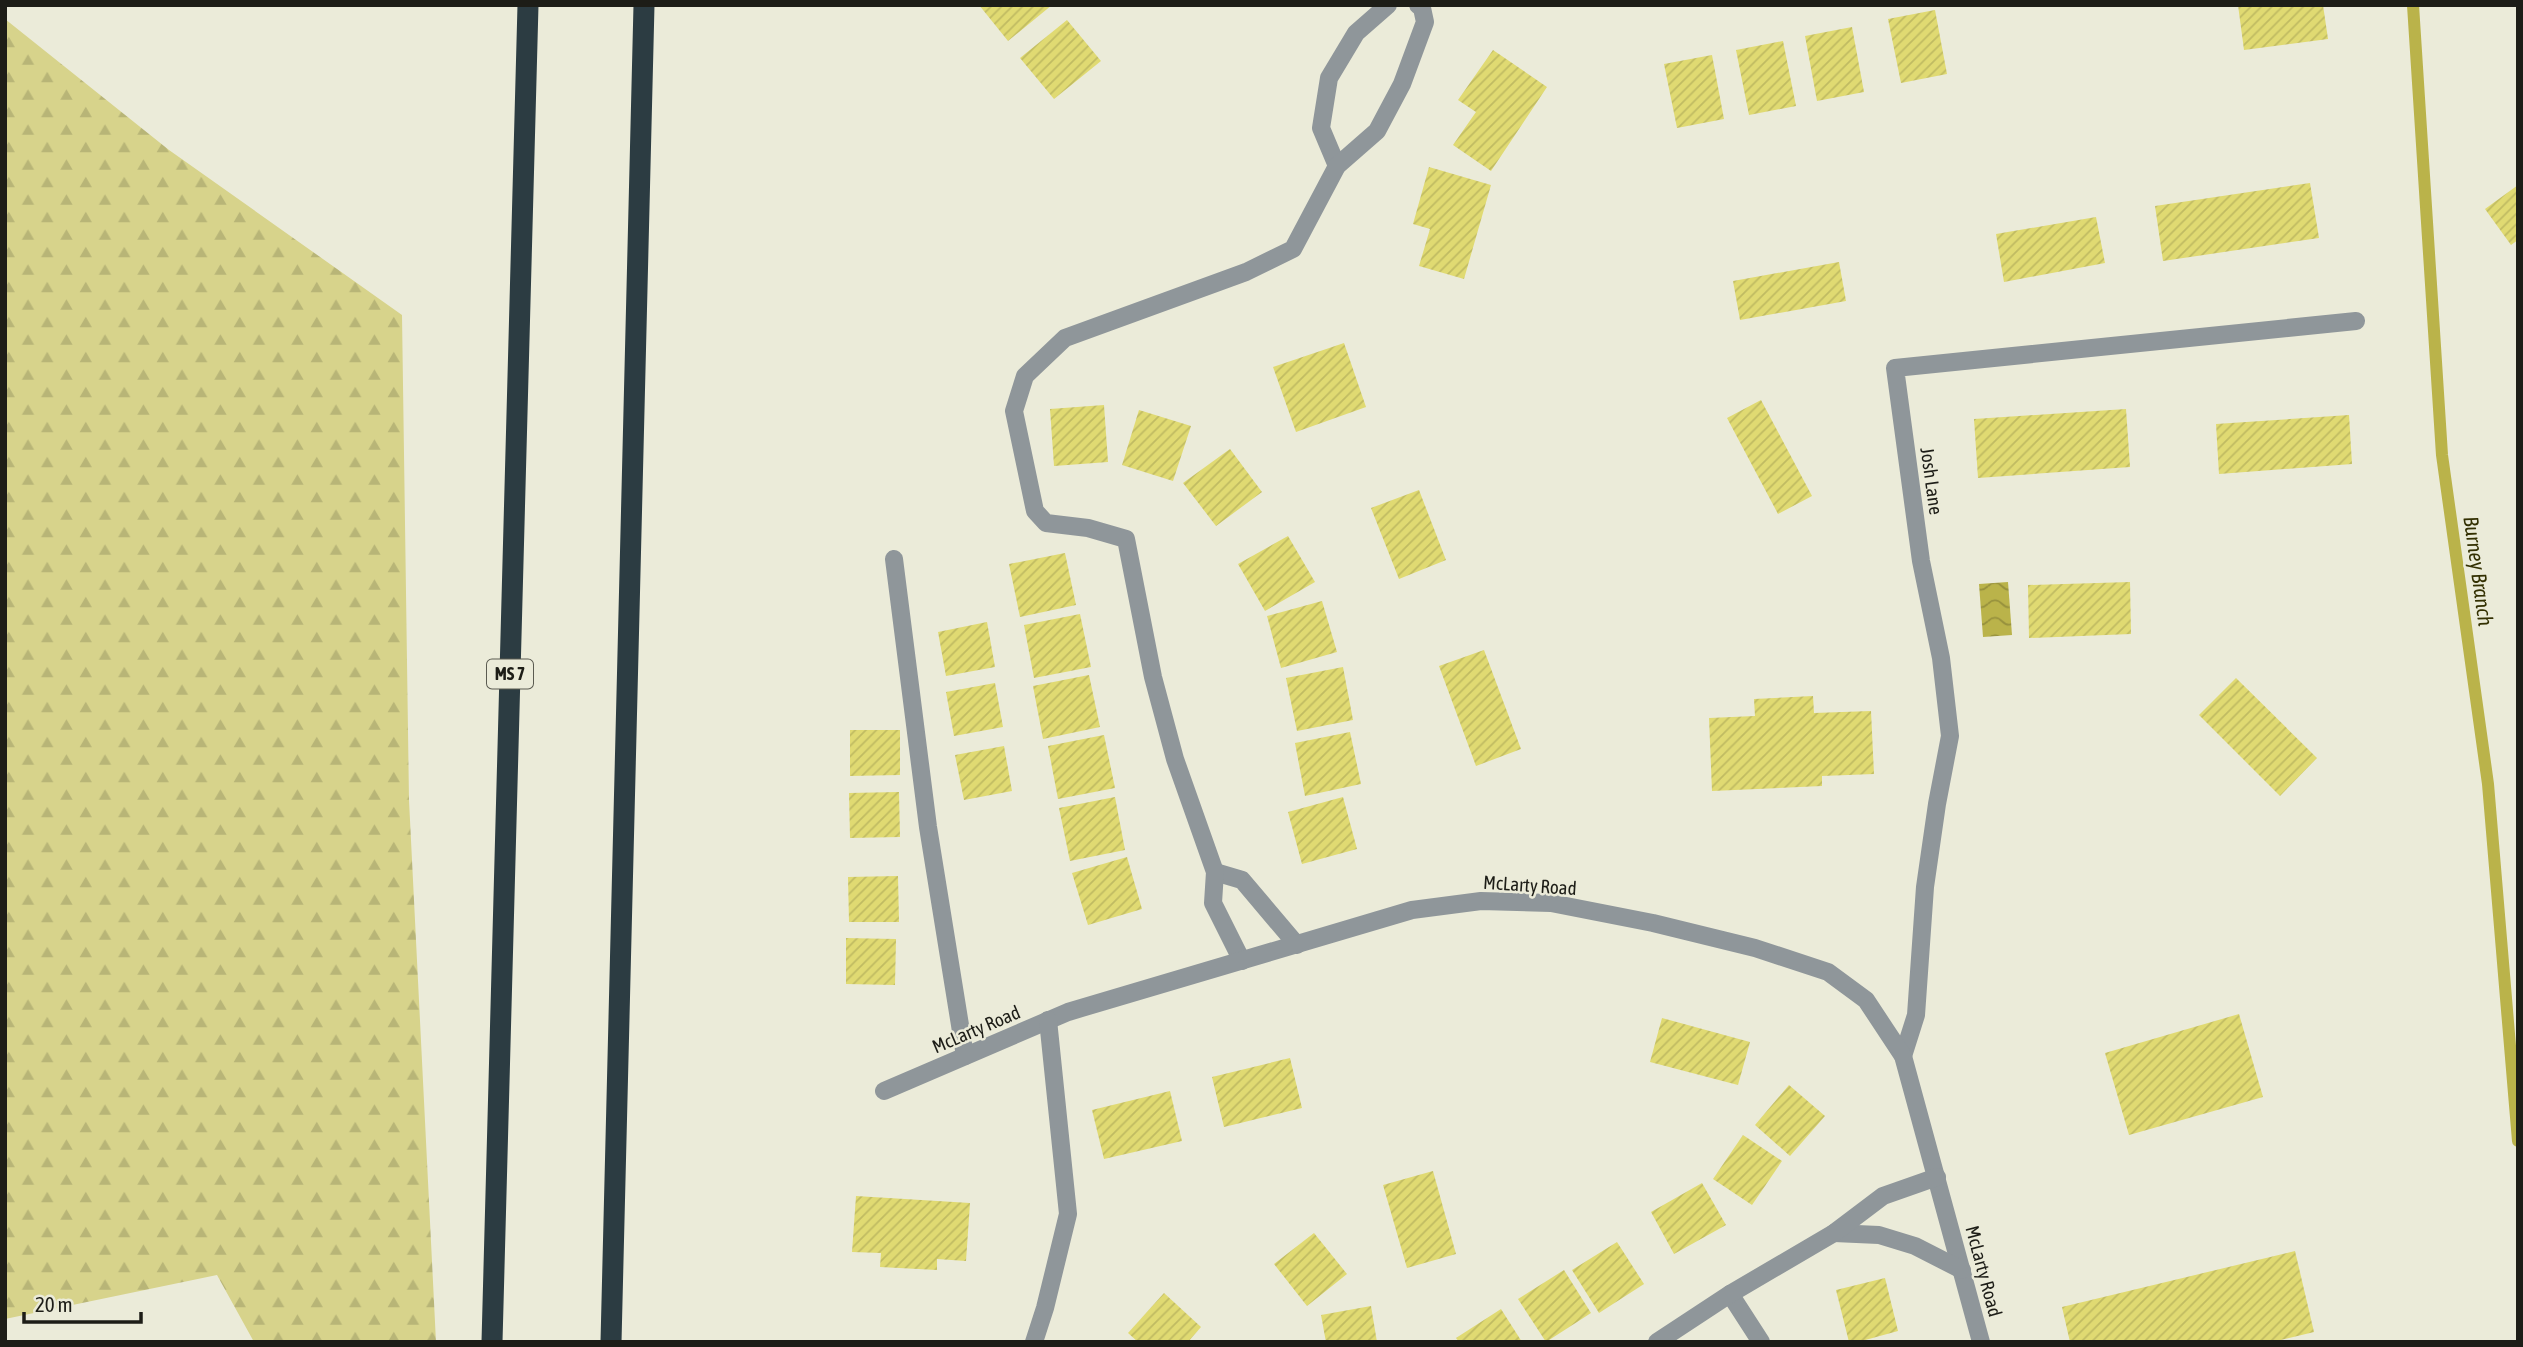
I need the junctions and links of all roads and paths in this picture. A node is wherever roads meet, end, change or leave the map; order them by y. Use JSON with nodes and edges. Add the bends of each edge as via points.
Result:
{"nodes":[{"id":1,"x":528,"y":5,"type":"edge"},
{"id":2,"x":644,"y":5,"type":"edge"},
{"id":3,"x":1388,"y":5,"type":"edge"},
{"id":4,"x":1419,"y":5,"type":"edge"},
{"id":5,"x":1337,"y":166,"type":"junction"},
{"id":6,"x":2356,"y":321,"type":"dead end"},
{"id":7,"x":894,"y":559,"type":"dead end"},
{"id":8,"x":1214,"y":872,"type":"junction"},
{"id":9,"x":1297,"y":944,"type":"junction"},
{"id":10,"x":1242,"y":961,"type":"junction"},
{"id":11,"x":1048,"y":1020,"type":"junction"},
{"id":12,"x":965,"y":1056,"type":"junction"},
{"id":13,"x":1903,"y":1056,"type":"junction"},
{"id":14,"x":884,"y":1091,"type":"dead end"},
{"id":15,"x":1937,"y":1177,"type":"junction"},
{"id":16,"x":1834,"y":1233,"type":"junction"},
{"id":17,"x":1962,"y":1270,"type":"junction"},
{"id":18,"x":1730,"y":1294,"type":"junction"},
{"id":19,"x":492,"y":1342,"type":"edge"},
{"id":20,"x":611,"y":1342,"type":"edge"},
{"id":21,"x":1034,"y":1342,"type":"edge"},
{"id":22,"x":1657,"y":1342,"type":"edge"},
{"id":23,"x":1761,"y":1342,"type":"edge"},
{"id":24,"x":1981,"y":1342,"type":"edge"}],
"edges":[{"from":1,"to":19,"type":"highway","number":"MS 7"},
{"from":2,"to":20,"type":"highway"},
{"from":3,"to":5,"type":"street","via":[[1356,33],[1329,78],[1321,128]]},
{"from":4,"to":5,"type":"street","via":[[1425,22],[1402,84],[1377,131]]},
{"from":5,"to":8,"type":"street","via":[[1293,249],[1246,272],[1065,338],[1024,376],[1014,411],[1035,511],[1046,523],[1126,539],[1153,677]]},
{"from":6,"to":13,"type":"street","name":"Josh Lane","via":[[1895,368],[1950,736],[1926,887],[1916,1015]]},
{"from":7,"to":12,"type":"street","via":[[928,827]]},
{"from":8,"to":9,"type":"street","via":[[1242,880]]},
{"from":8,"to":10,"type":"street","via":[[1213,903]]},
{"from":9,"to":10,"type":"street","name":"McLarty Road"},
{"from":9,"to":13,"type":"street","name":"McLarty Road","via":[[1412,910],[1481,901],[1551,903],[1755,948],[1828,972],[1866,1000]]},
{"from":10,"to":11,"type":"street","name":"McLarty Road"},
{"from":11,"to":12,"type":"street","name":"McLarty Road"},
{"from":11,"to":21,"type":"street","via":[[1068,1214]]},
{"from":12,"to":14,"type":"street","name":"McLarty Road"},
{"from":13,"to":15,"type":"street","name":"McLarty Road"},
{"from":15,"to":16,"type":"street","via":[[1883,1196]]},
{"from":15,"to":17,"type":"street","name":"McLarty Road"},
{"from":16,"to":17,"type":"street","via":[[1879,1234],[1915,1245]]},
{"from":16,"to":18,"type":"street"},
{"from":17,"to":24,"type":"street","name":"McLarty Road"},
{"from":18,"to":22,"type":"street"},
{"from":18,"to":23,"type":"street"}]}
